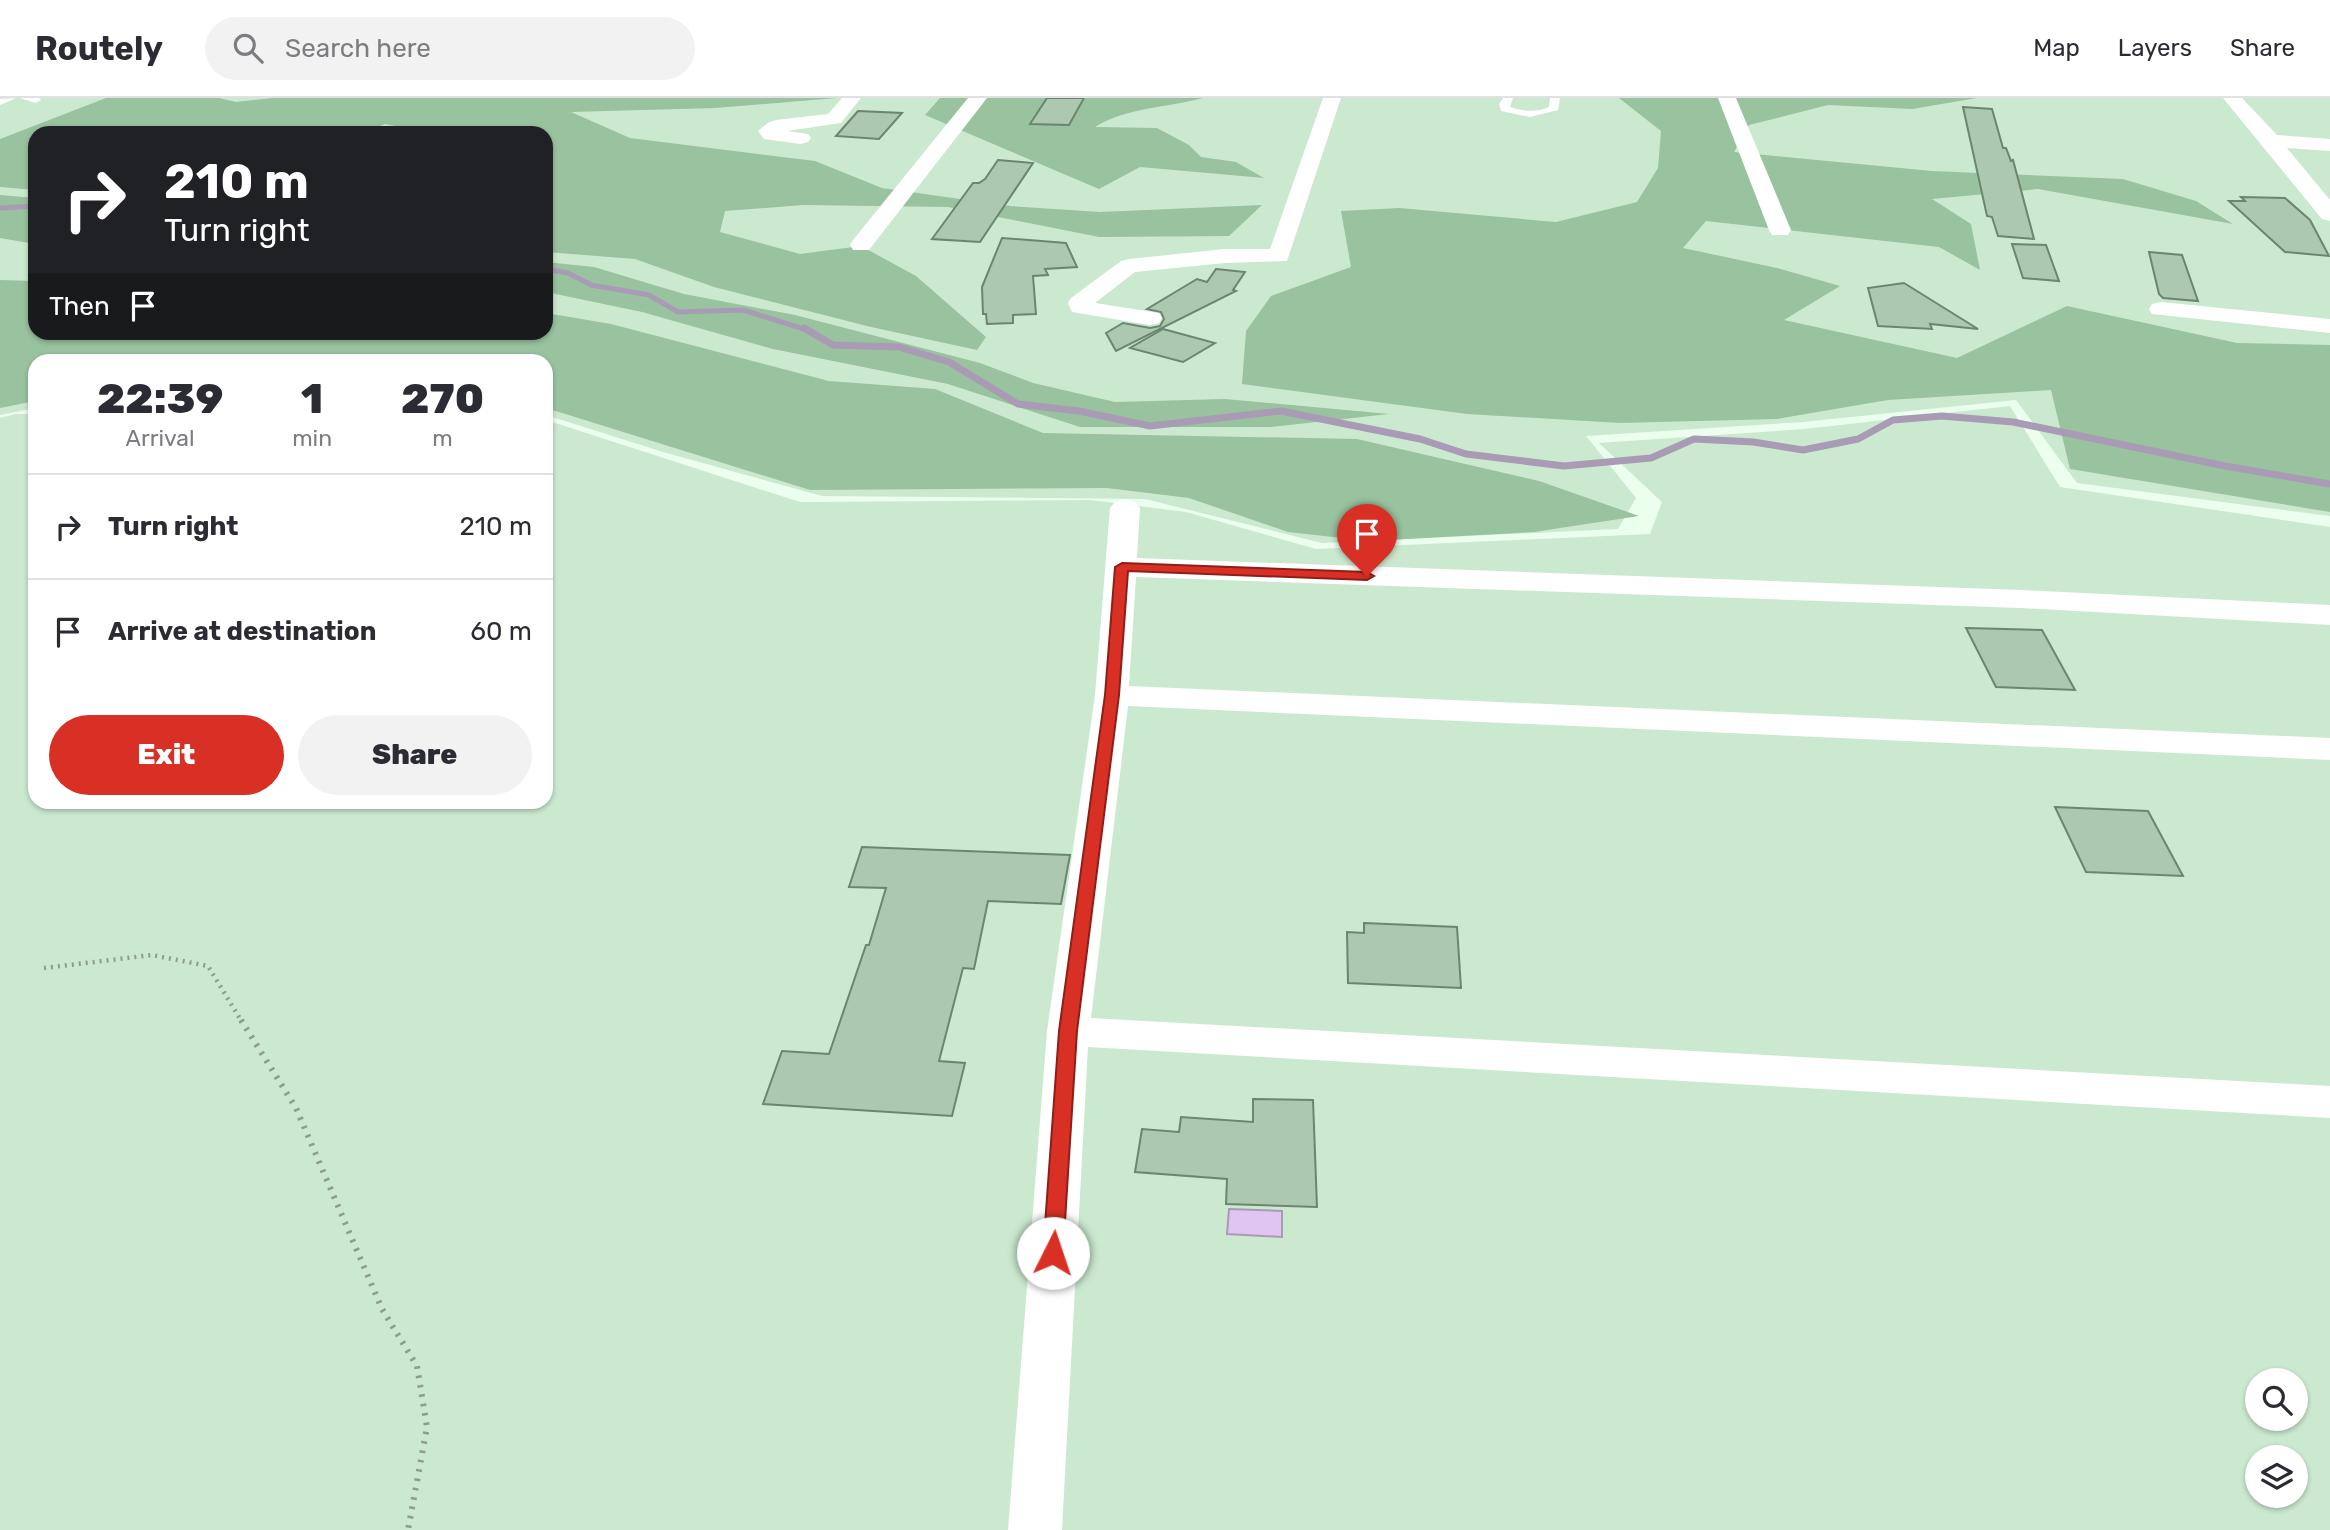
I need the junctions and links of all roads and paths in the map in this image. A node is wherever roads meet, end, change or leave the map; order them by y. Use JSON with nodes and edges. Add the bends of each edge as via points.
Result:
{"nodes":[{"id":1,"x":11,"y":98,"type":"edge"},
{"id":2,"x":978,"y":98,"type":"edge"},
{"id":3,"x":1332,"y":98,"type":"edge"},
{"id":4,"x":1508,"y":98,"type":"edge"},
{"id":5,"x":1555,"y":98,"type":"edge"},
{"id":6,"x":1727,"y":98,"type":"edge"},
{"id":7,"x":2232,"y":98,"type":"edge"},
{"id":8,"x":0,"y":102,"type":"edge"},
{"id":9,"x":846,"y":106,"type":"edge"},
{"id":10,"x":762,"y":112,"type":"dead end"},
{"id":11,"x":801,"y":138,"type":"dead end"},
{"id":12,"x":2271,"y":141,"type":"junction"},
{"id":13,"x":2330,"y":145,"type":"edge"},
{"id":14,"x":2330,"y":214,"type":"edge"},
{"id":15,"x":1780,"y":230,"type":"dead end"},
{"id":16,"x":860,"y":246,"type":"dead end"},
{"id":17,"x":2161,"y":309,"type":"dead end"},
{"id":18,"x":1150,"y":318,"type":"dead end"},
{"id":19,"x":2330,"y":326,"type":"edge"},
{"id":20,"x":1125,"y":508,"type":"dead end"},
{"id":21,"x":1122,"y":567,"type":"junction"},
{"id":22,"x":2330,"y":615,"type":"edge"},
{"id":23,"x":1112,"y":695,"type":"junction"},
{"id":24,"x":2330,"y":749,"type":"edge"},
{"id":25,"x":44,"y":968,"type":"dead end"},
{"id":26,"x":1068,"y":1031,"type":"junction"},
{"id":27,"x":2330,"y":1102,"type":"edge"},
{"id":28,"x":408,"y":1530,"type":"edge"},
{"id":29,"x":1035,"y":1530,"type":"edge"}],
"edges":[{"from":1,"to":8,"type":"lane"},
{"from":2,"to":16,"type":"street"},
{"from":3,"to":18,"type":"street","via":[[1279,256],[1214,256],[1129,266],[1080,303],[1087,309]]},
{"from":4,"to":5,"type":"lane","via":[[1505,109],[1526,114],[1549,111]]},
{"from":6,"to":15,"type":"street"},
{"from":7,"to":12,"type":"street"},
{"from":9,"to":10,"type":"street"},
{"from":9,"to":11,"type":"street","via":[[830,121],[784,124],[768,131]]},
{"from":12,"to":13,"type":"street"},
{"from":12,"to":14,"type":"street"},
{"from":17,"to":19,"type":"street"},
{"from":20,"to":21,"type":"street"},
{"from":21,"to":22,"type":"street","via":[[2021,598]]},
{"from":21,"to":23,"type":"street"},
{"from":23,"to":24,"type":"street"},
{"from":23,"to":26,"type":"street"},
{"from":25,"to":28,"type":"path","via":[[152,955],[208,966],[296,1108],[382,1309],[417,1366],[427,1427]]},
{"from":26,"to":27,"type":"street"},
{"from":26,"to":29,"type":"street"}]}
